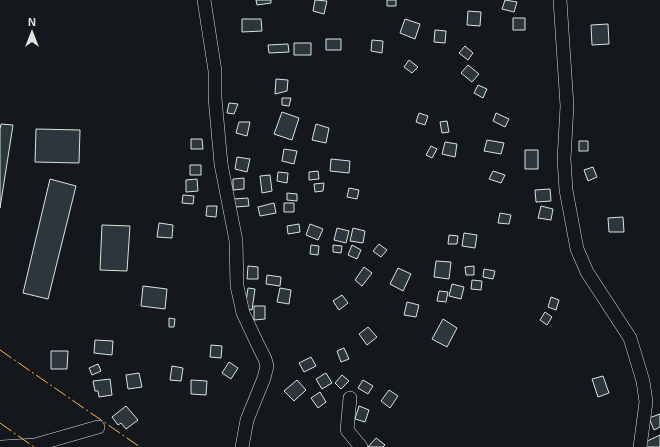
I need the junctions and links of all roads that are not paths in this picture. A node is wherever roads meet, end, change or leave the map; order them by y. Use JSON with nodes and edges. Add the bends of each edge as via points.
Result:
{"nodes":[{"id":1,"x":204,"y":0,"type":"edge"},
{"id":2,"x":560,"y":0,"type":"edge"},
{"id":3,"x":350,"y":398,"type":"dead end"},
{"id":4,"x":98,"y":427,"type":"dead end"},
{"id":5,"x":2,"y":447,"type":"edge"},
{"id":6,"x":242,"y":447,"type":"edge"},
{"id":7,"x":361,"y":447,"type":"edge"},
{"id":8,"x":640,"y":447,"type":"edge"}],
"edges":[{"from":1,"to":6,"type":"street","via":[[216,71],[221,164],[236,242],[237,286],[243,312],[267,366],[247,420]]},
{"from":2,"to":8,"type":"street","via":[[567,106],[566,190],[577,249],[588,272],[630,338],[643,381],[646,402]]},
{"from":3,"to":7,"type":"street","via":[[347,430]]},
{"from":4,"to":5,"type":"street","via":[[35,445]]}]}
